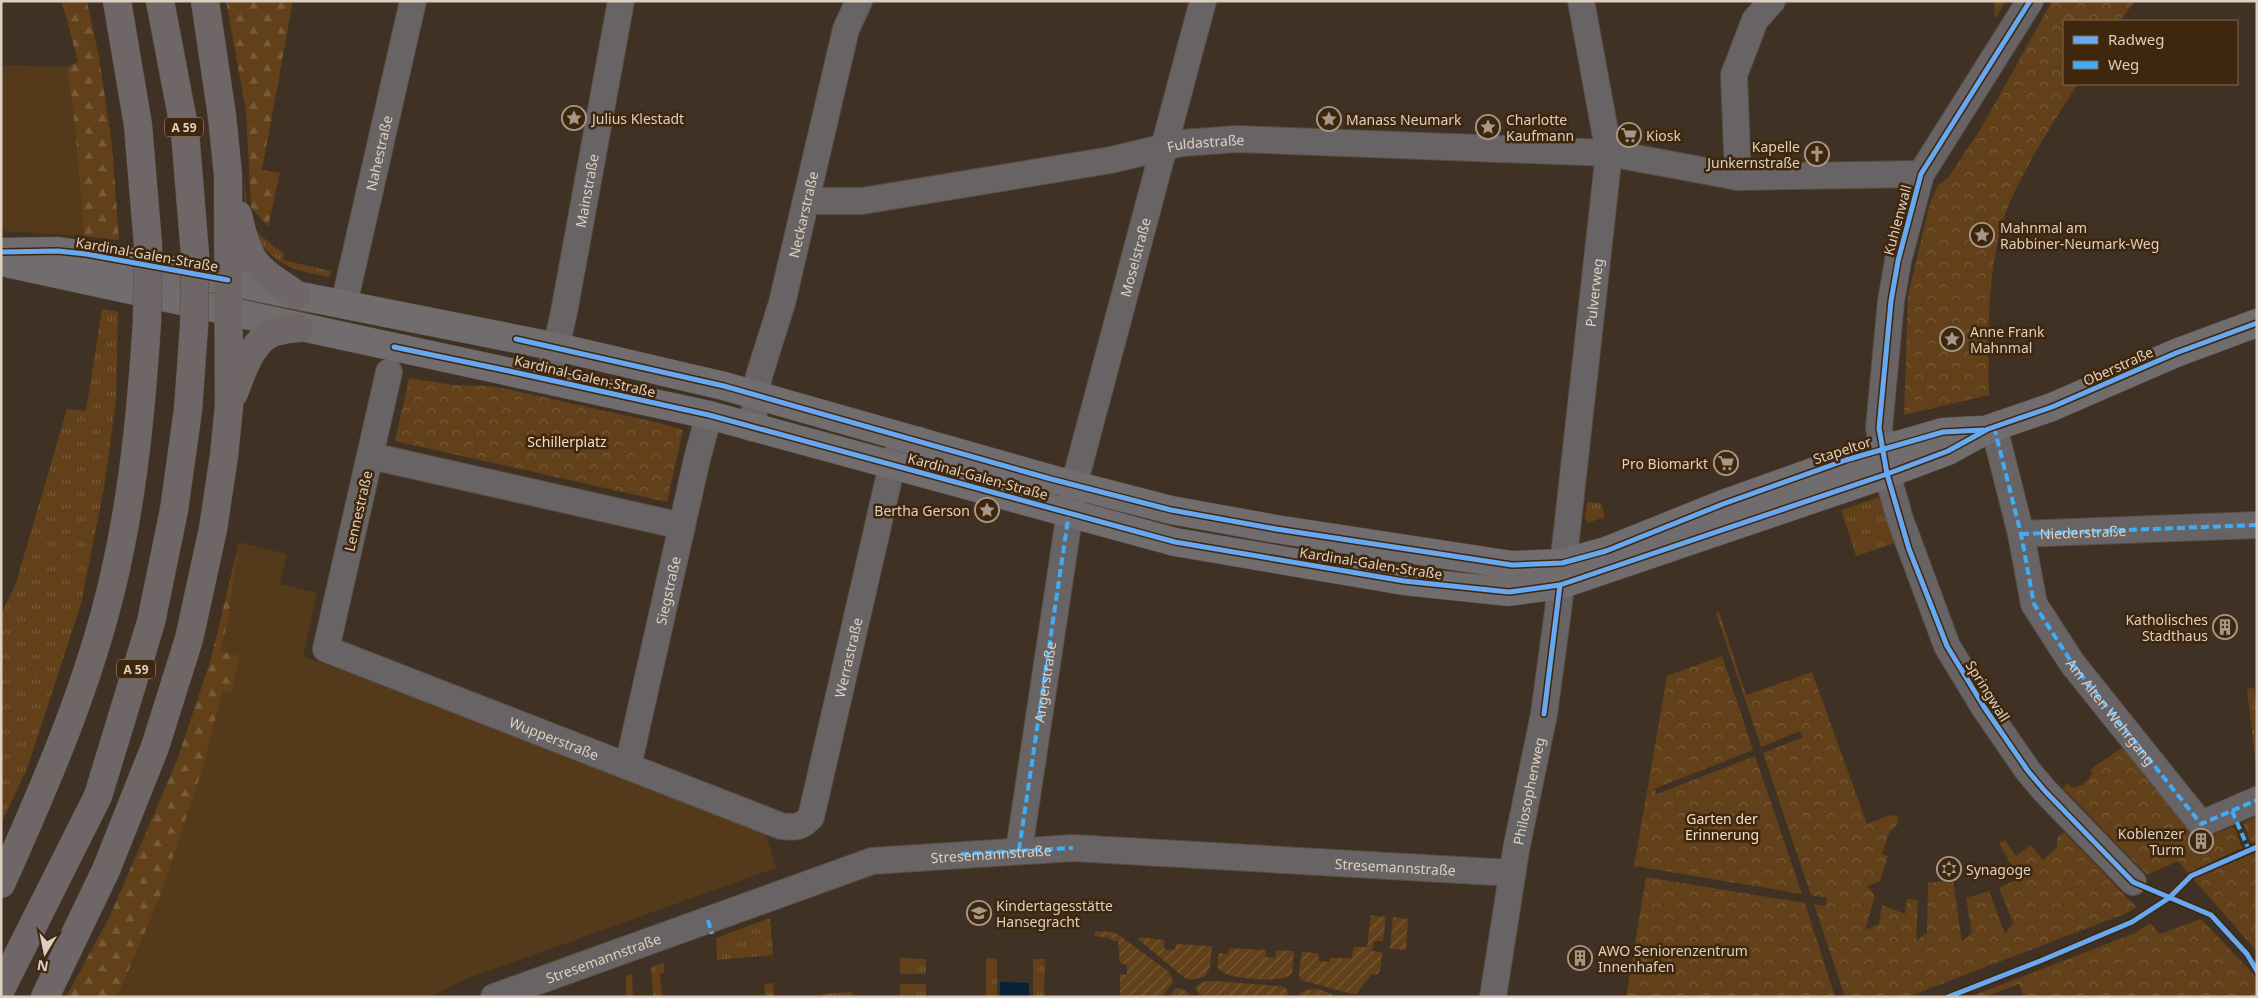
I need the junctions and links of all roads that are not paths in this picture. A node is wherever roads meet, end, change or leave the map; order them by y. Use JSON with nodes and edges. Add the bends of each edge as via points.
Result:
{"nodes":[{"id":1,"x":117,"y":1,"type":"edge"},
{"id":2,"x":160,"y":1,"type":"edge"},
{"id":3,"x":206,"y":1,"type":"edge"},
{"id":4,"x":413,"y":1,"type":"edge"},
{"id":5,"x":621,"y":1,"type":"edge"},
{"id":6,"x":859,"y":1,"type":"edge"},
{"id":7,"x":1203,"y":1,"type":"edge"},
{"id":8,"x":1580,"y":1,"type":"edge"},
{"id":9,"x":1772,"y":1,"type":"edge"},
{"id":10,"x":2030,"y":1,"type":"edge"},
{"id":11,"x":1165,"y":146,"type":"junction"},
{"id":12,"x":1609,"y":153,"type":"junction"},
{"id":13,"x":1921,"y":174,"type":"junction"},
{"id":14,"x":228,"y":175,"type":"junction"},
{"id":15,"x":1738,"y":177,"type":"junction"},
{"id":16,"x":807,"y":200,"type":"junction"},
{"id":17,"x":1,"y":252,"type":"edge"},
{"id":18,"x":1,"y":262,"type":"edge"},
{"id":19,"x":228,"y":280,"type":"junction"},
{"id":20,"x":298,"y":295,"type":"junction"},
{"id":21,"x":344,"y":304,"type":"junction"},
{"id":22,"x":229,"y":311,"type":"junction"},
{"id":23,"x":2257,"y":323,"type":"edge"},
{"id":24,"x":299,"y":328,"type":"junction"},
{"id":25,"x":557,"y":347,"type":"junction"},
{"id":26,"x":390,"y":372,"type":"dead end"},
{"id":27,"x":550,"y":380,"type":"junction"},
{"id":28,"x":755,"y":394,"type":"junction"},
{"id":29,"x":229,"y":406,"type":"junction"},
{"id":30,"x":709,"y":415,"type":"junction"},
{"id":31,"x":752,"y":428,"type":"junction"},
{"id":32,"x":1991,"y":428,"type":"junction"},
{"id":33,"x":919,"y":440,"type":"junction"},
{"id":34,"x":371,"y":456,"type":"junction"},
{"id":35,"x":1885,"y":462,"type":"junction"},
{"id":36,"x":892,"y":465,"type":"junction"},
{"id":37,"x":1074,"y":485,"type":"junction"},
{"id":38,"x":1069,"y":513,"type":"junction"},
{"id":39,"x":2257,"y":525,"type":"edge"},
{"id":40,"x":682,"y":526,"type":"junction"},
{"id":41,"x":2021,"y":534,"type":"junction"},
{"id":42,"x":1561,"y":574,"type":"junction"},
{"id":43,"x":326,"y":649,"type":"joint"},
{"id":44,"x":628,"y":766,"type":"junction"},
{"id":45,"x":2257,"y":800,"type":"edge"},
{"id":46,"x":781,"y":826,"type":"joint"},
{"id":47,"x":1019,"y":850,"type":"junction"},
{"id":48,"x":1512,"y":873,"type":"junction"},
{"id":49,"x":2133,"y":882,"type":"dead end"},
{"id":50,"x":1,"y":884,"type":"edge"},
{"id":51,"x":1,"y":988,"type":"edge"},
{"id":52,"x":45,"y":997,"type":"edge"},
{"id":53,"x":494,"y":997,"type":"edge"},
{"id":54,"x":1493,"y":997,"type":"edge"}],
"edges":[{"from":1,"to":50,"type":"highway","bridge":true,"via":[[138,125],[148,245],[147,321],[136,451],[119,554],[78,702],[49,778]]},
{"from":2,"to":51,"type":"highway","number":"A 59","bridge":true,"via":[[185,132],[195,255],[188,410],[174,510],[150,622],[98,796]]},
{"from":3,"to":14,"type":"highway"},
{"from":4,"to":21,"type":"street","name":"Nahestraße"},
{"from":5,"to":25,"type":"street","name":"Mainstraße"},
{"from":6,"to":16,"type":"street","name":"Neckarstraße","via":[[846,29]]},
{"from":7,"to":11,"type":"street","name":"Moselstraße"},
{"from":8,"to":12,"type":"street","name":"Pulverweg"},
{"from":9,"to":15,"type":"street","via":[[1755,20],[1734,75]]},
{"from":10,"to":13,"type":"street","name":"Kuhlenwall"},
{"from":11,"to":12,"type":"street","name":"Fuldastraße","via":[[1237,139]]},
{"from":11,"to":16,"type":"street","name":"Fuldastraße","via":[[1111,160],[862,201]]},
{"from":11,"to":37,"type":"street","name":"Moselstraße"},
{"from":12,"to":15,"type":"street","name":"Fuldastraße"},
{"from":12,"to":42,"type":"street","name":"Pulverweg"},
{"from":13,"to":15,"type":"street","name":"Fuldastraße"},
{"from":13,"to":35,"type":"street","name":"Kuhlenwall","via":[[1891,301],[1880,428]]},
{"from":14,"to":19,"type":"highway"},
{"from":14,"to":20,"type":"highway","via":[[250,256],[262,271]]},
{"from":16,"to":28,"type":"street","name":"Neckarstraße","via":[[782,303]]},
{"from":17,"to":19,"type":"main road","name":"Kardinal-Galen-Straße","via":[[86,254]]},
{"from":18,"to":22,"type":"main road","name":"Kardinal-Galen-Straße"},
{"from":19,"to":20,"type":"main road","name":"Kardinal-Galen-Straße"},
{"from":19,"to":22,"type":"highway"},
{"from":20,"to":21,"type":"main road","name":"Kardinal-Galen-Straße"},
{"from":21,"to":25,"type":"main road","name":"Kardinal-Galen-Straße"},
{"from":22,"to":24,"type":"main road","name":"Kardinal-Galen-Straße"},
{"from":22,"to":29,"type":"highway"},
{"from":23,"to":32,"type":"main road","name":"Oberstraße","via":[[2176,353],[2052,407]]},
{"from":24,"to":27,"type":"main road","name":"Kardinal-Galen-Straße"},
{"from":24,"to":29,"type":"highway","via":[[279,330],[265,337],[244,367]]},
{"from":25,"to":27,"type":"street","name":"Mainstraße"},
{"from":25,"to":28,"type":"main road","name":"Kardinal-Galen-Straße"},
{"from":26,"to":34,"type":"street","name":"Lennestraße"},
{"from":27,"to":30,"type":"main road","name":"Kardinal-Galen-Straße"},
{"from":28,"to":31,"type":"street","name":"Neckarstraße"},
{"from":28,"to":33,"type":"main road","name":"Kardinal-Galen-Straße"},
{"from":29,"to":52,"type":"highway","via":[[213,529],[189,639],[155,746],[106,870]]},
{"from":30,"to":31,"type":"main road","name":"Kardinal-Galen-Straße"},
{"from":30,"to":40,"type":"street","name":"Siegstraße"},
{"from":31,"to":36,"type":"main road","name":"Kardinal-Galen-Straße"},
{"from":32,"to":35,"type":"main road","name":"Stapeltor","via":[[1944,432]]},
{"from":32,"to":41,"type":"street","name":"Niederstraße"},
{"from":33,"to":36,"type":"street","name":"Kardinal-Galen-Straße","via":[[899,450]]},
{"from":33,"to":37,"type":"main road","name":"Kardinal-Galen-Straße"},
{"from":34,"to":40,"type":"street"},
{"from":34,"to":43,"type":"street","name":"Lennestraße"},
{"from":35,"to":42,"type":"main road","name":"Stapeltor"},
{"from":35,"to":49,"type":"street","name":"Springwall","via":[[1909,549],[1944,637],[1979,699],[2045,791]]},
{"from":36,"to":38,"type":"main road","name":"Kardinal-Galen-Straße"},
{"from":36,"to":46,"type":"street","name":"Werrastraße","via":[[811,817],[803,826]]},
{"from":37,"to":38,"type":"street","name":"Moselstraße"},
{"from":37,"to":42,"type":"main road","name":"Kardinal-Galen-Straße","via":[[1171,510]]},
{"from":38,"to":42,"type":"main road","name":"Kardinal-Galen-Straße","via":[[1175,542],[1404,581],[1509,592]]},
{"from":38,"to":47,"type":"street","name":"Angerstraße"},
{"from":39,"to":41,"type":"street","name":"Niederstraße"},
{"from":40,"to":44,"type":"street","name":"Siegstraße"},
{"from":41,"to":45,"type":"street","name":"Am Alten Wehrgang","via":[[2034,604],[2060,647],[2202,824]]},
{"from":42,"to":48,"type":"street","name":"Philosophenweg","via":[[1544,714]]},
{"from":43,"to":44,"type":"street","name":"Wupperstraße"},
{"from":44,"to":46,"type":"street","name":"Wupperstraße"},
{"from":47,"to":48,"type":"street","name":"Stresemannstraße","via":[[1073,848]]},
{"from":47,"to":53,"type":"street","name":"Stresemannstraße","via":[[872,861]]},
{"from":48,"to":54,"type":"street","name":"Philosophenweg"}]}
